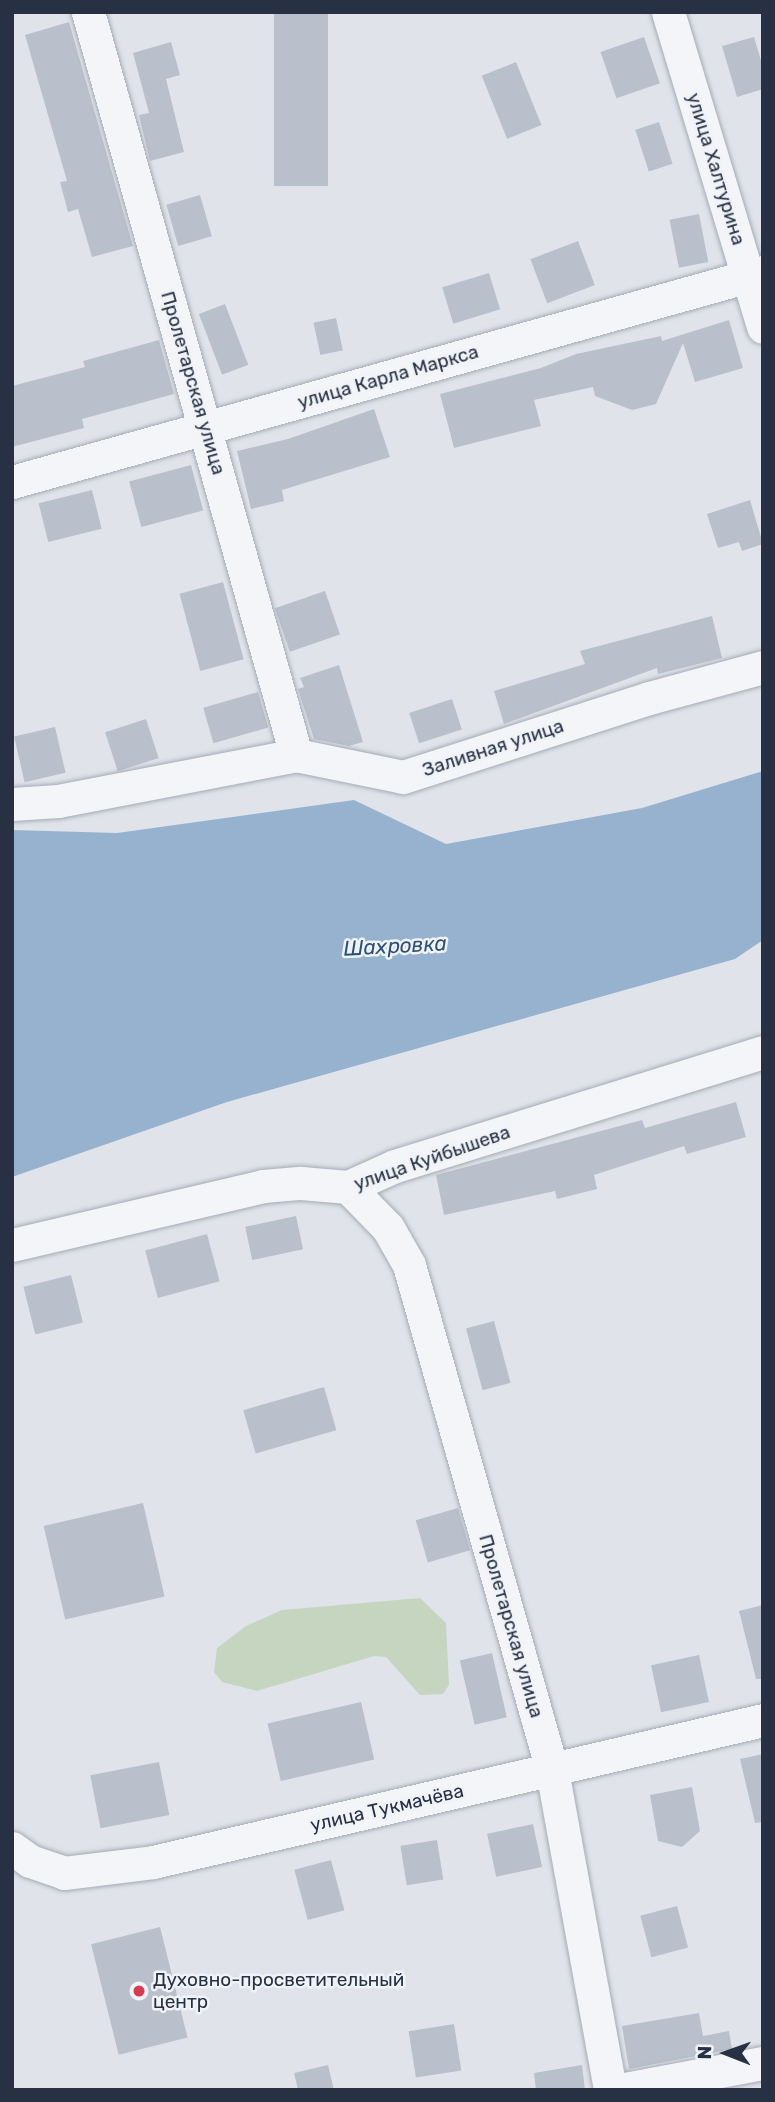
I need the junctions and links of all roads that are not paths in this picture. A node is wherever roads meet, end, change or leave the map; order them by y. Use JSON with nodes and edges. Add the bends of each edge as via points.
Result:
{"nodes":[{"id":1,"x":88,"y":12,"type":"edge"},
{"id":2,"x":668,"y":12,"type":"edge"},
{"id":3,"x":756,"y":274,"type":"edge"},
{"id":4,"x":763,"y":327,"type":"edge"},
{"id":5,"x":205,"y":428,"type":"junction"},
{"id":6,"x":12,"y":482,"type":"edge"},
{"id":7,"x":763,"y":667,"type":"edge"},
{"id":8,"x":296,"y":755,"type":"junction"},
{"id":9,"x":12,"y":804,"type":"edge"},
{"id":10,"x":763,"y":1052,"type":"edge"},
{"id":11,"x":348,"y":1188,"type":"junction"},
{"id":12,"x":12,"y":1245,"type":"edge"},
{"id":13,"x":763,"y":1720,"type":"edge"},
{"id":14,"x":552,"y":1770,"type":"junction"},
{"id":15,"x":13,"y":1849,"type":"edge"},
{"id":16,"x":763,"y":2063,"type":"edge"},
{"id":17,"x":610,"y":2090,"type":"edge"},
{"id":18,"x":620,"y":2090,"type":"edge"}],
"edges":[{"from":1,"to":5,"type":"street","name":"Пролетарская улица"},
{"from":2,"to":3,"type":"street","name":"улица Халтурина"},
{"from":3,"to":4,"type":"street","name":"улица Халтурина"},
{"from":3,"to":5,"type":"street","name":"улица Карла Маркса"},
{"from":5,"to":6,"type":"street","name":"улица Карла Маркса"},
{"from":5,"to":8,"type":"street","name":"Пролетарская улица"},
{"from":7,"to":8,"type":"street","name":"Заливная улица","via":[[403,776]]},
{"from":8,"to":9,"type":"street","name":"Заливная улица","via":[[58,801]]},
{"from":10,"to":11,"type":"street","name":"улица Куйбышева","via":[[395,1166]]},
{"from":11,"to":12,"type":"street","name":"улица Куйбышева","via":[[301,1183],[263,1186]]},
{"from":11,"to":14,"type":"street","name":"Пролетарская улица","via":[[388,1228],[409,1265]]},
{"from":13,"to":14,"type":"street","name":"улица Тукмачёва"},
{"from":14,"to":15,"type":"street","name":"улица Тукмачёва","via":[[87,1874],[46,1868]]},
{"from":14,"to":17,"type":"street","name":"Пролетарская улица"},
{"from":16,"to":18,"type":"street"}]}
